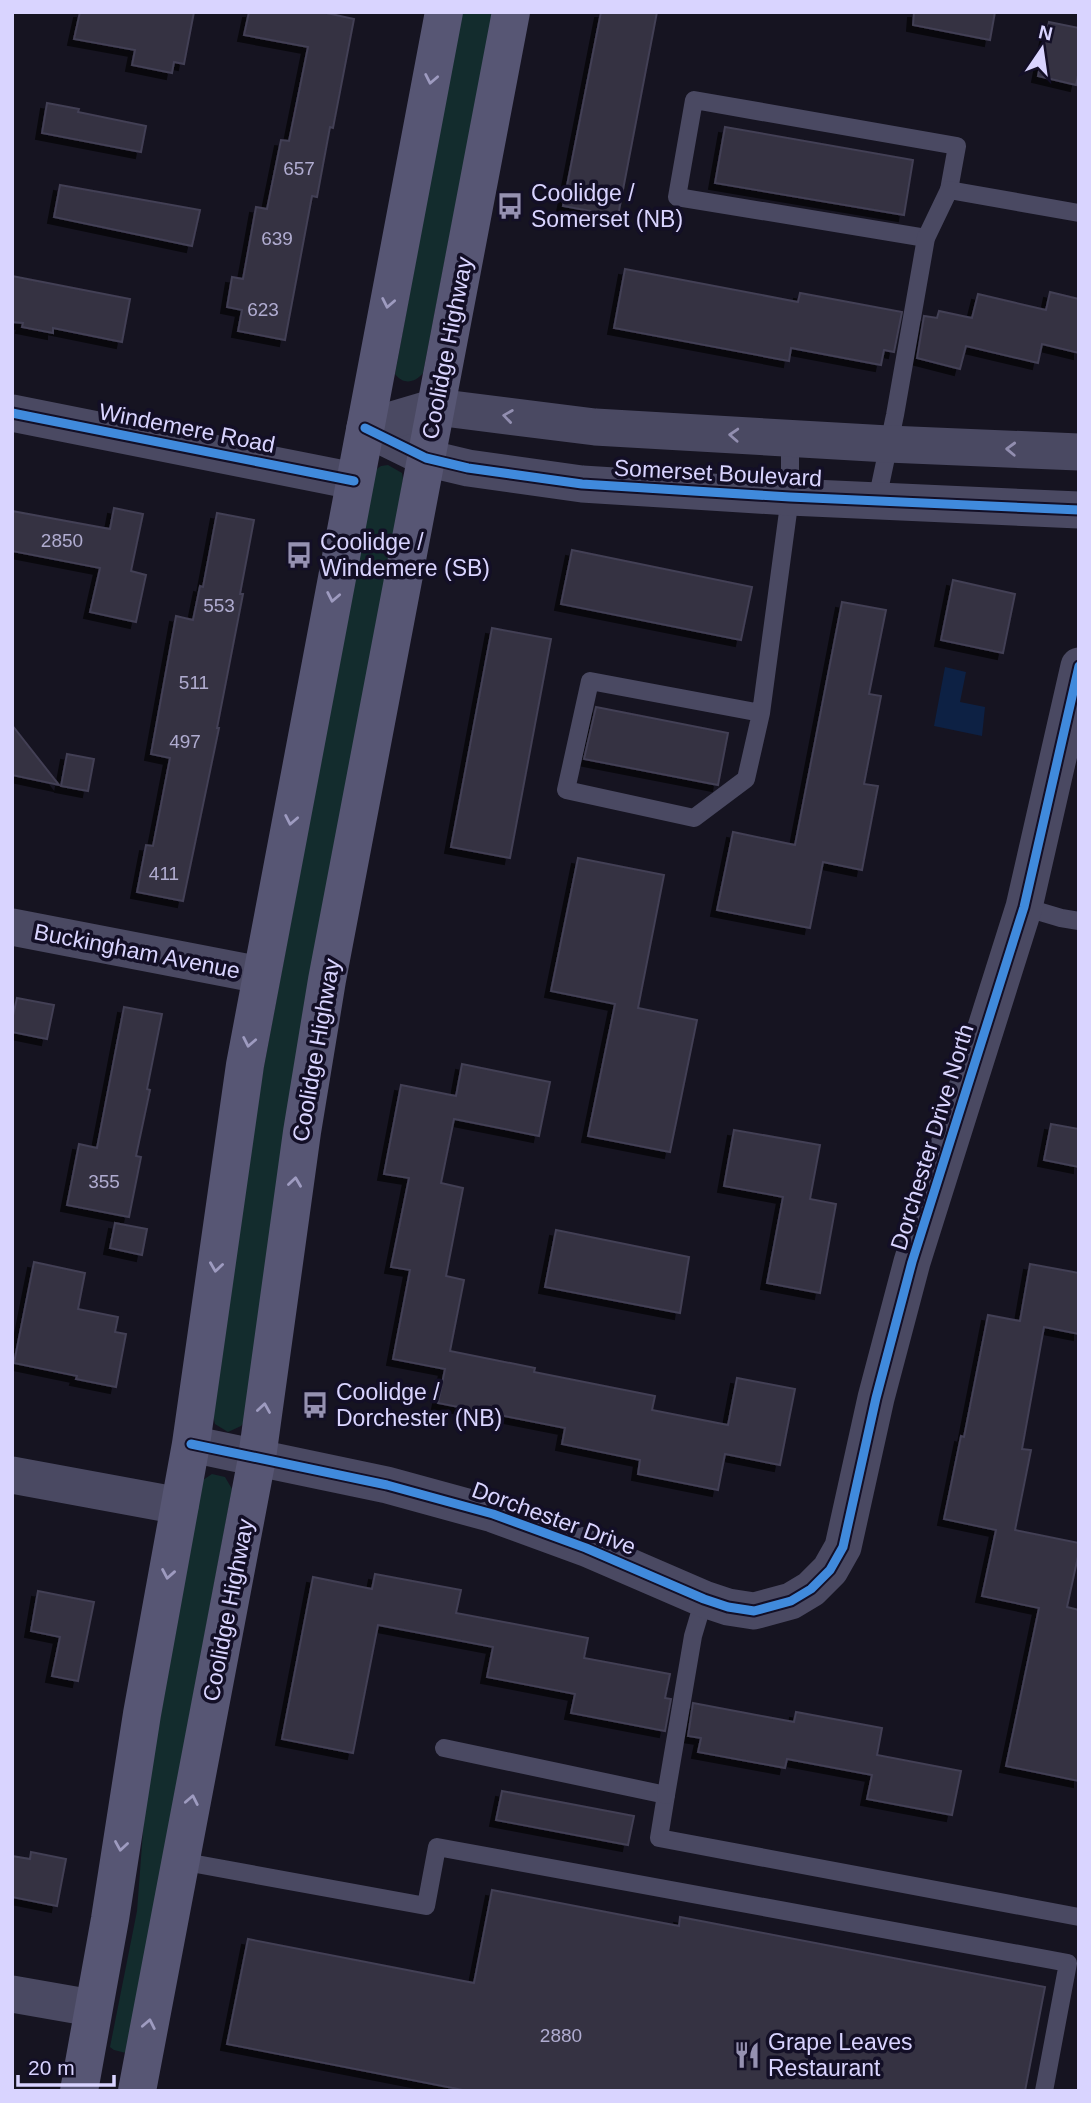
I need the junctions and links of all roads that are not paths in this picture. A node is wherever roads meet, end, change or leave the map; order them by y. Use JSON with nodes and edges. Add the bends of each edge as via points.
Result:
{"nodes":[{"id":1,"x":444,"y":12,"type":"edge"},
{"id":2,"x":511,"y":12,"type":"edge"},
{"id":3,"x":949,"y":190,"type":"junction"},
{"id":4,"x":1079,"y":214,"type":"edge"},
{"id":5,"x":926,"y":239,"type":"junction"},
{"id":6,"x":436,"y":407,"type":"junction"},
{"id":7,"x":12,"y":414,"type":"edge"},
{"id":8,"x":365,"y":428,"type":"junction"},
{"id":9,"x":790,"y":438,"type":"junction"},
{"id":10,"x":888,"y":444,"type":"junction"},
{"id":11,"x":1079,"y":452,"type":"edge"},
{"id":12,"x":426,"y":458,"type":"junction"},
{"id":13,"x":354,"y":481,"type":"junction"},
{"id":14,"x":790,"y":497,"type":"junction"},
{"id":15,"x":877,"y":500,"type":"junction"},
{"id":16,"x":1079,"y":510,"type":"edge"},
{"id":17,"x":1079,"y":666,"type":"edge"},
{"id":18,"x":761,"y":713,"type":"junction"},
{"id":19,"x":1024,"y":907,"type":"junction"},
{"id":20,"x":1079,"y":920,"type":"edge"},
{"id":21,"x":12,"y":927,"type":"edge"},
{"id":22,"x":261,"y":975,"type":"junction"},
{"id":23,"x":191,"y":1444,"type":"junction"},
{"id":24,"x":257,"y":1458,"type":"junction"},
{"id":25,"x":12,"y":1475,"type":"edge"},
{"id":26,"x":180,"y":1506,"type":"junction"},
{"id":27,"x":704,"y":1599,"type":"junction"},
{"id":28,"x":791,"y":1601,"type":"joint"},
{"id":29,"x":444,"y":1748,"type":"dead end"},
{"id":30,"x":666,"y":1794,"type":"junction"},
{"id":31,"x":180,"y":1861,"type":"junction"},
{"id":32,"x":1079,"y":1917,"type":"edge"},
{"id":33,"x":12,"y":1994,"type":"edge"},
{"id":34,"x":92,"y":2008,"type":"junction"},
{"id":35,"x":80,"y":2084,"type":"edge"},
{"id":36,"x":137,"y":2090,"type":"edge"},
{"id":37,"x":1044,"y":2091,"type":"edge"}],
"edges":[{"from":1,"to":8,"type":"main road","one_way":true},
{"from":2,"to":6,"type":"main road","name":"Coolidge Highway"},
{"from":3,"to":4,"type":"lane"},
{"from":3,"to":5,"type":"lane"},
{"from":3,"to":5,"type":"lane","via":[[957,146],[694,100],[677,197]]},
{"from":5,"to":10,"type":"lane"},
{"from":6,"to":8,"type":"street","name":"Somerset Boulevard"},
{"from":9,"to":6,"type":"street","name":"Somerset Boulevard","one_way":true,"via":[[595,427]]},
{"from":6,"to":12,"type":"main road","name":"Coolidge Highway"},
{"from":7,"to":13,"type":"street","name":"Windemere Road"},
{"from":8,"to":12,"type":"street","name":"Somerset Boulevard"},
{"from":8,"to":13,"type":"main road"},
{"from":9,"to":10,"type":"street","name":"Somerset Boulevard"},
{"from":9,"to":14,"type":"lane","name":"Somerset Boulevard"},
{"from":11,"to":10,"type":"street","name":"Somerset Boulevard","one_way":true},
{"from":10,"to":15,"type":"lane"},
{"from":12,"to":14,"type":"street","name":"Somerset Boulevard","via":[[582,484]]},
{"from":24,"to":12,"type":"main road","name":"Coolidge Highway","one_way":true,"via":[[312,1068]]},
{"from":13,"to":22,"type":"main road","one_way":true},
{"from":14,"to":15,"type":"street","name":"Somerset Boulevard"},
{"from":14,"to":18,"type":"lane"},
{"from":15,"to":16,"type":"street","name":"Somerset Boulevard"},
{"from":17,"to":19,"type":"street","name":"Dorchester Drive North"},
{"from":18,"to":18,"type":"lane","via":[[746,779],[694,818],[566,790],[590,681]]},
{"from":19,"to":20,"type":"lane"},
{"from":19,"to":28,"type":"street","name":"Dorchester Drive North","via":[[912,1262],[843,1547],[830,1570]]},
{"from":21,"to":22,"type":"street","name":"Buckingham Avenue"},
{"from":22,"to":23,"type":"main road","one_way":true},
{"from":23,"to":24,"type":"street","name":"Dorchester Drive"},
{"from":23,"to":26,"type":"main road"},
{"from":24,"to":27,"type":"street","name":"Dorchester Drive","via":[[387,1485],[503,1517]]},
{"from":31,"to":24,"type":"main road","name":"Coolidge Highway","one_way":true},
{"from":25,"to":26,"type":"street"},
{"from":26,"to":34,"type":"main road","one_way":true},
{"from":27,"to":28,"type":"street","name":"Dorchester Drive","via":[[754,1611]]},
{"from":27,"to":30,"type":"lane","via":[[693,1636]]},
{"from":29,"to":30,"type":"lane"},
{"from":30,"to":32,"type":"lane","via":[[659,1838]]},
{"from":36,"to":31,"type":"main road","name":"Coolidge Highway","one_way":true},
{"from":31,"to":37,"type":"lane","via":[[426,1906],[437,1847],[1068,1963]]},
{"from":33,"to":34,"type":"street"},
{"from":34,"to":35,"type":"main road"},
{"from":35,"to":36,"type":"main road"}]}
